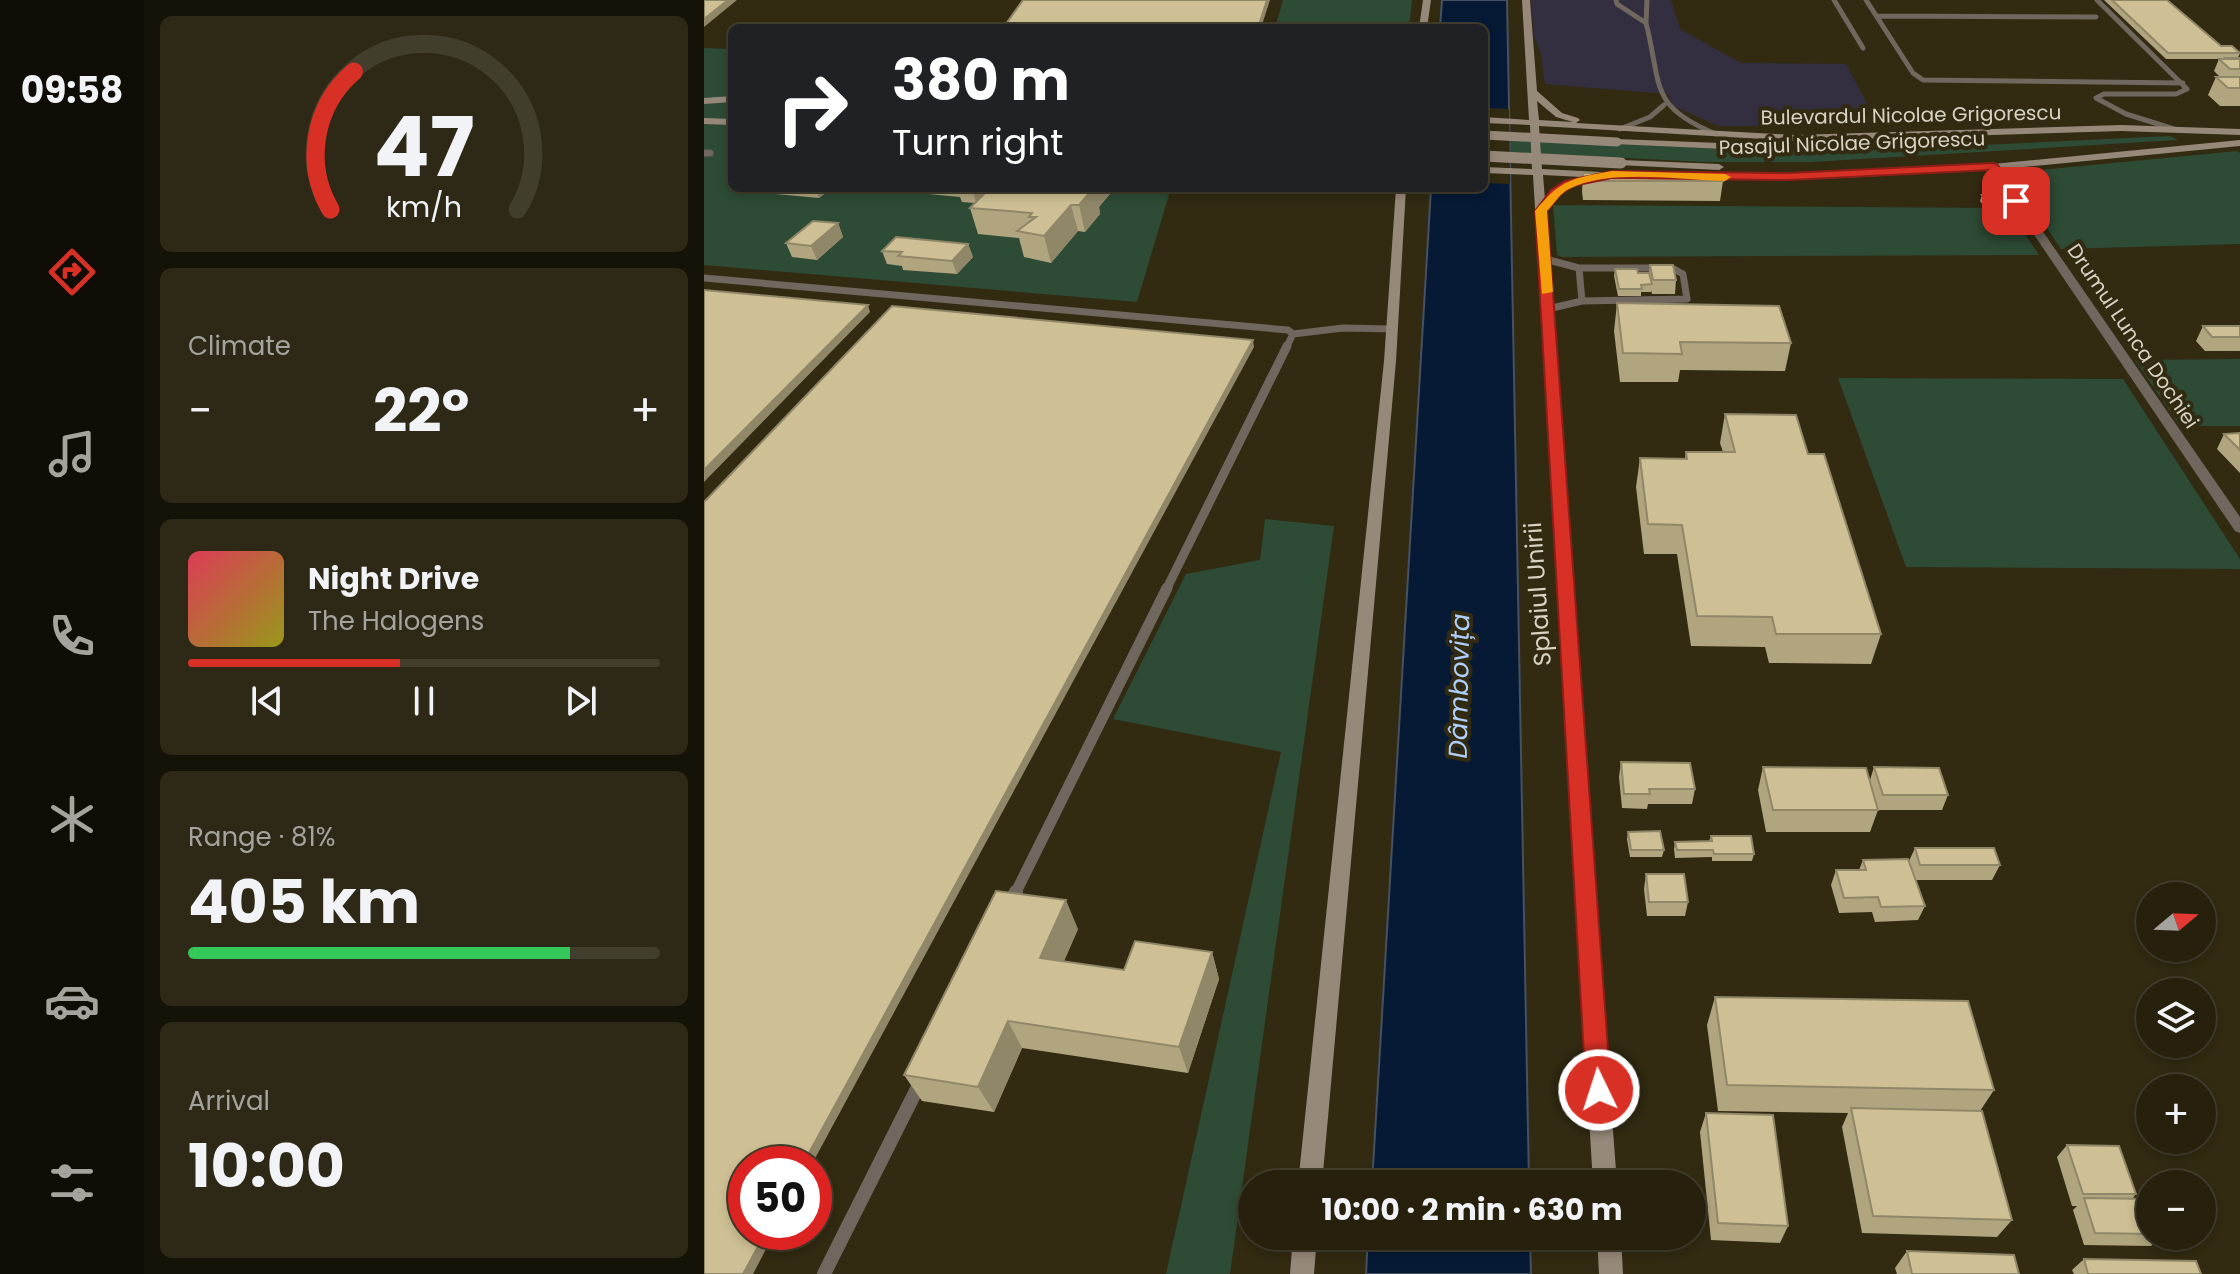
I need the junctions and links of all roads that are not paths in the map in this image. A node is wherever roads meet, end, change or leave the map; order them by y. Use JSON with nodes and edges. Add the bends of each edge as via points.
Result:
{"nodes":[{"id":1,"x":1427,"y":0,"type":"edge"},
{"id":2,"x":1526,"y":0,"type":"edge"},
{"id":3,"x":1616,"y":0,"type":"edge"},
{"id":4,"x":1647,"y":0,"type":"edge"},
{"id":5,"x":1834,"y":0,"type":"edge"},
{"id":6,"x":1866,"y":0,"type":"edge"},
{"id":7,"x":2097,"y":0,"type":"edge"},
{"id":8,"x":1877,"y":16,"type":"junction"},
{"id":9,"x":2096,"y":17,"type":"dead end"},
{"id":10,"x":1646,"y":23,"type":"junction"},
{"id":11,"x":1424,"y":24,"type":"edge"},
{"id":12,"x":1863,"y":48,"type":"dead end"},
{"id":13,"x":2183,"y":83,"type":"junction"},
{"id":14,"x":1532,"y":92,"type":"junction"},
{"id":15,"x":728,"y":101,"type":"edge"},
{"id":16,"x":704,"y":102,"type":"edge"},
{"id":17,"x":1664,"y":105,"type":"junction"},
{"id":18,"x":704,"y":118,"type":"edge"},
{"id":19,"x":728,"y":119,"type":"edge"},
{"id":20,"x":1488,"y":120,"type":"edge"},
{"id":21,"x":1535,"y":123,"type":"junction"},
{"id":22,"x":1620,"y":129,"type":"junction"},
{"id":23,"x":2174,"y":129,"type":"junction"},
{"id":24,"x":2208,"y":132,"type":"junction"},
{"id":25,"x":2240,"y":132,"type":"edge"},
{"id":26,"x":1488,"y":135,"type":"edge"},
{"id":27,"x":1718,"y":135,"type":"junction"},
{"id":28,"x":2221,"y":143,"type":"junction"},
{"id":29,"x":2240,"y":143,"type":"edge"},
{"id":30,"x":1488,"y":156,"type":"edge"},
{"id":31,"x":1993,"y":167,"type":"junction"},
{"id":32,"x":1488,"y":170,"type":"edge"},
{"id":33,"x":1537,"y":173,"type":"junction"},
{"id":34,"x":1612,"y":175,"type":"junction"},
{"id":35,"x":1390,"y":192,"type":"edge"},
{"id":36,"x":1401,"y":192,"type":"edge"},
{"id":37,"x":1541,"y":211,"type":"junction"},
{"id":38,"x":1398,"y":220,"type":"junction"},
{"id":39,"x":1545,"y":259,"type":"junction"},
{"id":40,"x":1579,"y":268,"type":"junction"},
{"id":41,"x":704,"y":278,"type":"edge"},
{"id":42,"x":1582,"y":301,"type":"junction"},
{"id":43,"x":1548,"y":309,"type":"junction"},
{"id":44,"x":1392,"y":329,"type":"junction"},
{"id":45,"x":1293,"y":334,"type":"junction"},
{"id":46,"x":2240,"y":528,"type":"edge"},
{"id":47,"x":1002,"y":919,"type":"edge"},
{"id":48,"x":931,"y":1061,"type":"edge"},
{"id":49,"x":1311,"y":1170,"type":"edge"},
{"id":50,"x":1604,"y":1170,"type":"edge"},
{"id":51,"x":1304,"y":1250,"type":"edge"},
{"id":52,"x":1610,"y":1250,"type":"edge"},
{"id":53,"x":824,"y":1274,"type":"edge"},
{"id":54,"x":1302,"y":1274,"type":"edge"},
{"id":55,"x":1611,"y":1274,"type":"edge"}],
"edges":[{"from":1,"to":11,"type":"main road"},
{"from":2,"to":14,"type":"main road","name":"Splaiul Unirii"},
{"from":3,"to":10,"type":"lane"},
{"from":4,"to":10,"type":"lane"},
{"from":5,"to":12,"type":"lane"},
{"from":6,"to":8,"type":"lane"},
{"from":7,"to":13,"type":"lane"},
{"from":8,"to":9,"type":"lane"},
{"from":8,"to":13,"type":"lane","via":[[1913,73],[1923,80]]},
{"from":10,"to":17,"type":"lane"},
{"from":13,"to":23,"type":"lane","via":[[2186,91],[2176,94],[2096,96],[2118,111]]},
{"from":14,"to":21,"type":"main road","name":"Splaiul Unirii"},
{"from":14,"to":22,"type":"main road","via":[[1565,118]]},
{"from":15,"to":16,"type":"main road"},
{"from":17,"to":22,"type":"lane"},
{"from":17,"to":27,"type":"lane","via":[[1678,118]]},
{"from":18,"to":19,"type":"main road"},
{"from":20,"to":21,"type":"main road","name":"Bulevardul Nicolae Grigorescu"},
{"from":21,"to":22,"type":"main road","name":"Bulevardul Nicolae Grigorescu"},
{"from":21,"to":33,"type":"main road","name":"Splaiul Unirii"},
{"from":22,"to":27,"type":"main road","name":"Bulevardul Nicolae Grigorescu"},
{"from":23,"to":24,"type":"main road","name":"Bulevardul Nicolae Grigorescu"},
{"from":23,"to":27,"type":"main road","name":"Bulevardul Nicolae Grigorescu","via":[[1858,138]]},
{"from":24,"to":25,"type":"main road","name":"Bulevardul Nicolae Grigorescu"},
{"from":24,"to":26,"type":"main road","name":"Pasajul Nicolae Grigorescu","bridge":true,"via":[[1856,148]]},
{"from":28,"to":29,"type":"main road"},
{"from":28,"to":30,"type":"main road","name":"Pasajul Nicolae Grigorescu","bridge":true,"via":[[1744,167]]},
{"from":28,"to":31,"type":"main road"},
{"from":31,"to":34,"type":"main road","via":[[1789,177]]},
{"from":31,"to":46,"type":"street","name":"Drumul Lunca Dochiei"},
{"from":32,"to":33,"type":"main road"},
{"from":33,"to":34,"type":"main road"},
{"from":33,"to":37,"type":"main road","name":"Splaiul Unirii"},
{"from":34,"to":37,"type":"main road","via":[[1569,184]]},
{"from":35,"to":38,"type":"main road"},
{"from":36,"to":38,"type":"main road"},
{"from":37,"to":39,"type":"main road","name":"Splaiul Unirii"},
{"from":38,"to":44,"type":"main road"},
{"from":39,"to":40,"type":"lane"},
{"from":39,"to":43,"type":"main road","name":"Splaiul Unirii"},
{"from":40,"to":42,"type":"lane"},
{"from":40,"to":42,"type":"lane","via":[[1672,268],[1683,274],[1689,294],[1679,300]]},
{"from":41,"to":45,"type":"lane"},
{"from":42,"to":43,"type":"lane"},
{"from":43,"to":50,"type":"main road","name":"Splaiul Unirii"},
{"from":44,"to":45,"type":"lane"},
{"from":44,"to":49,"type":"main road"},
{"from":45,"to":47,"type":"lane"},
{"from":48,"to":53,"type":"lane"},
{"from":51,"to":54,"type":"main road"},
{"from":52,"to":55,"type":"main road"}]}
